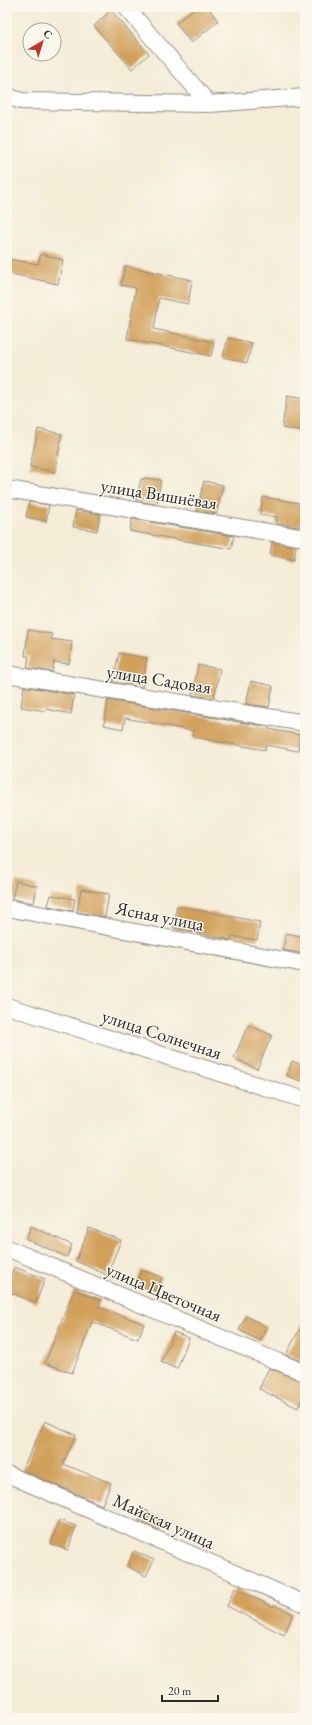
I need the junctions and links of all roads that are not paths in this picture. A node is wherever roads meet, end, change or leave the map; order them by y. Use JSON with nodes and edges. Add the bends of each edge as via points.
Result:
{"nodes":[{"id":1,"x":126,"y":7,"type":"edge"},
{"id":2,"x":7,"y":96,"type":"edge"},
{"id":3,"x":305,"y":97,"type":"edge"},
{"id":4,"x":208,"y":104,"type":"junction"},
{"id":5,"x":7,"y":489,"type":"edge"},
{"id":6,"x":305,"y":538,"type":"edge"},
{"id":7,"x":7,"y":674,"type":"edge"},
{"id":8,"x":305,"y":723,"type":"edge"},
{"id":9,"x":7,"y":908,"type":"edge"},
{"id":10,"x":305,"y":964,"type":"edge"},
{"id":11,"x":7,"y":1006,"type":"edge"},
{"id":12,"x":305,"y":1100,"type":"edge"},
{"id":13,"x":7,"y":1248,"type":"edge"},
{"id":14,"x":305,"y":1372,"type":"edge"},
{"id":15,"x":7,"y":1474,"type":"edge"},
{"id":16,"x":305,"y":1604,"type":"edge"}],
"edges":[{"from":1,"to":4,"type":"street"},
{"from":2,"to":4,"type":"street","via":[[21,101]]},
{"from":3,"to":4,"type":"street"},
{"from":5,"to":6,"type":"street","name":"улица Вишнёвая"},
{"from":7,"to":8,"type":"street","name":"улица Садовая"},
{"from":9,"to":10,"type":"street","name":"Ясная улица"},
{"from":11,"to":12,"type":"street","name":"улица Солнечная"},
{"from":13,"to":14,"type":"street","name":"улица Цветочная"},
{"from":15,"to":16,"type":"street","name":"Майская улица"}]}
